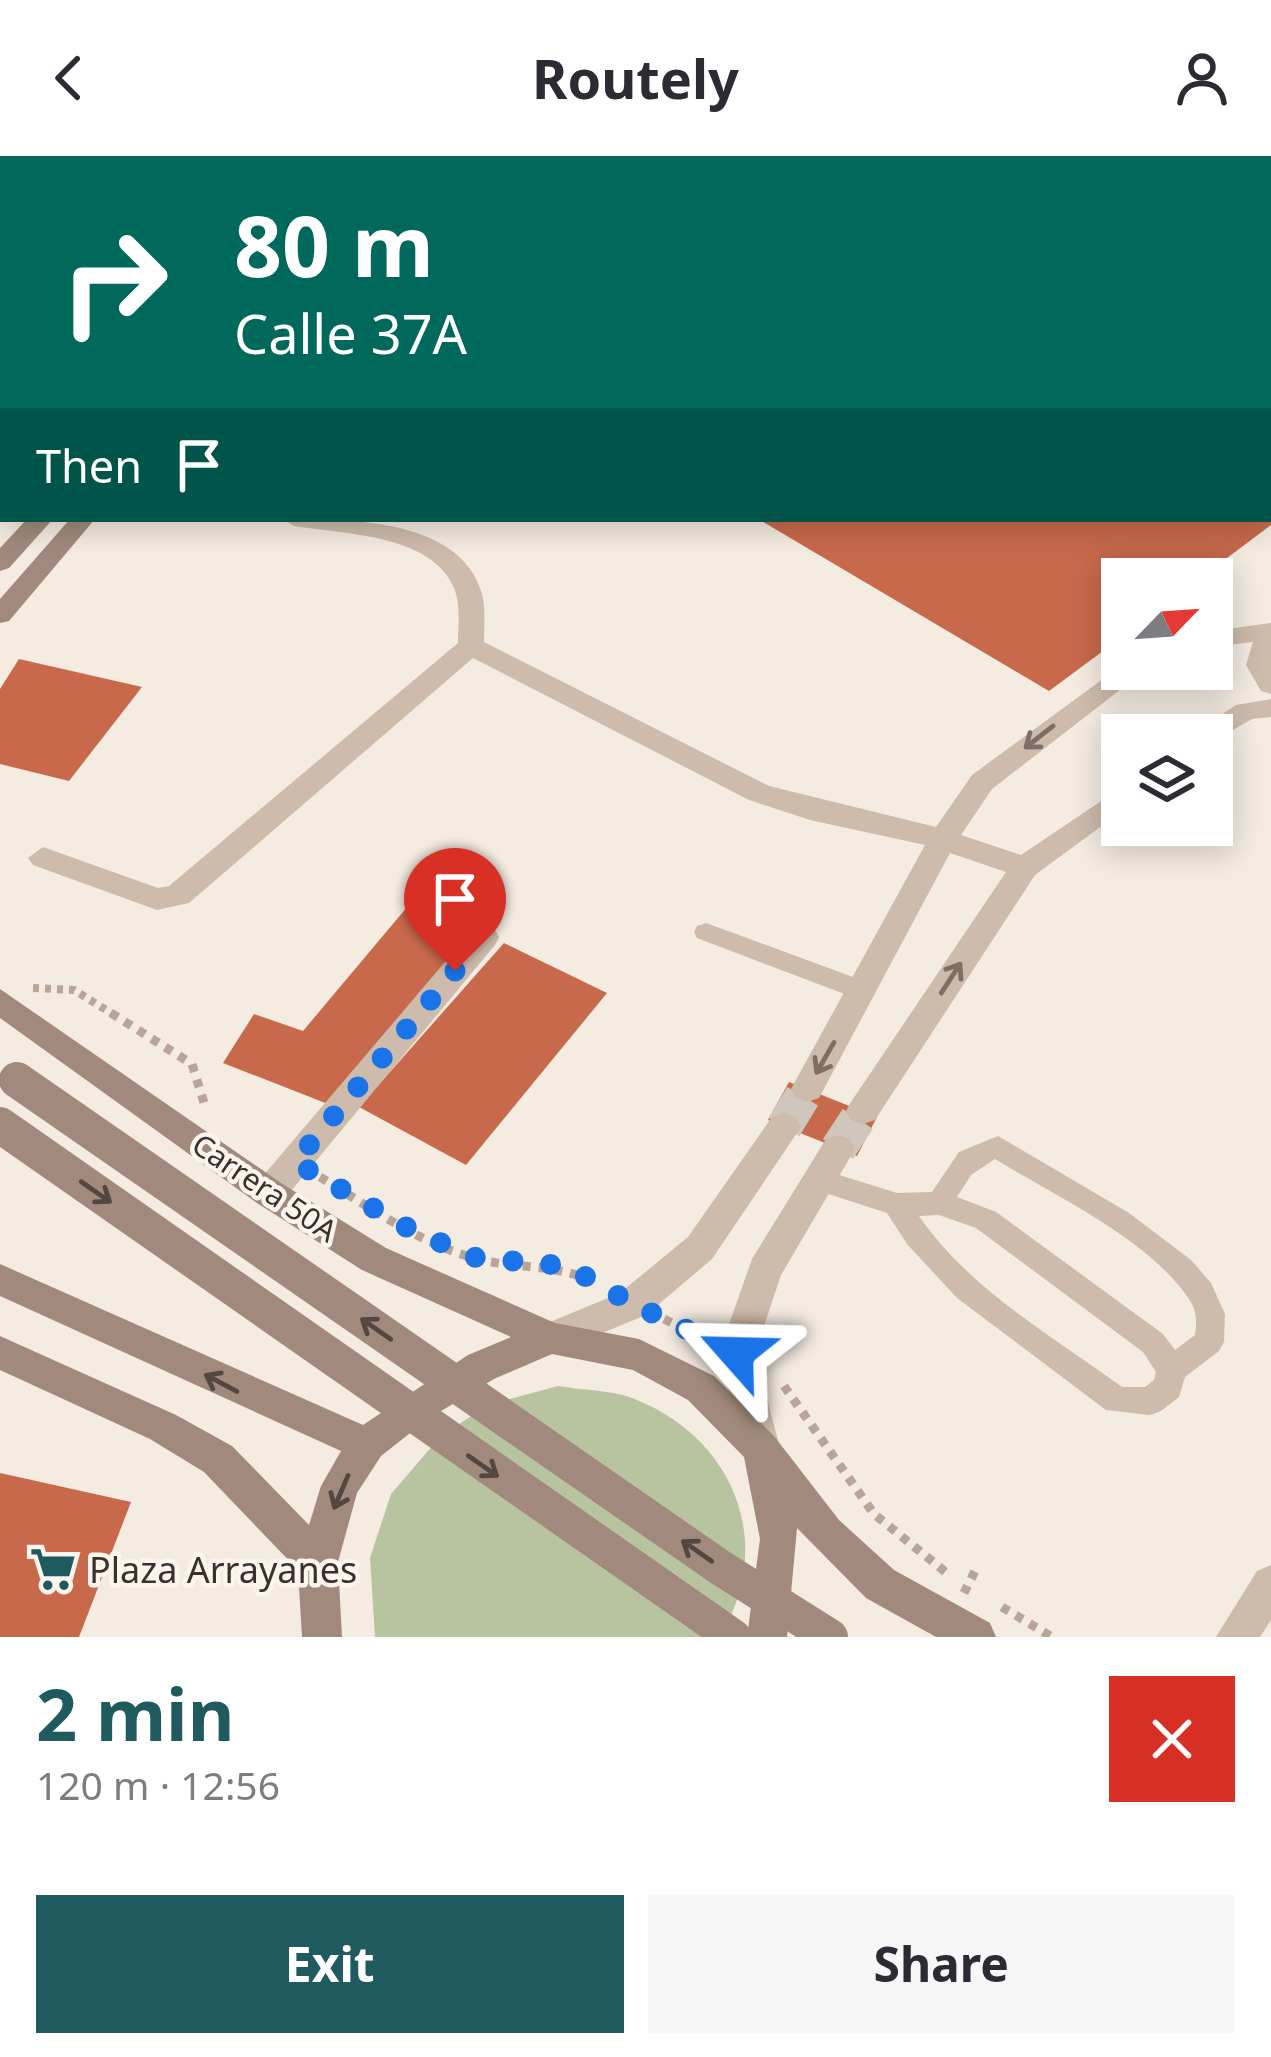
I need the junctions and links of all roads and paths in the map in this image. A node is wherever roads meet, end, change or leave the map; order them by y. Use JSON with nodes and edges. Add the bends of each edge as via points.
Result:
{"nodes":[{"id":1,"x":37,"y":522,"type":"edge"},
{"id":2,"x":80,"y":522,"type":"edge"},
{"id":3,"x":311,"y":522,"type":"edge"},
{"id":4,"x":0,"y":563,"type":"edge"},
{"id":5,"x":0,"y":615,"type":"edge"},
{"id":6,"x":1271,"y":633,"type":"edge"},
{"id":7,"x":1233,"y":636,"type":"edge"},
{"id":8,"x":470,"y":646,"type":"junction"},
{"id":9,"x":1271,"y":685,"type":"edge"},
{"id":10,"x":1106,"y":690,"type":"edge"},
{"id":11,"x":1271,"y":708,"type":"edge"},
{"id":12,"x":1233,"y":719,"type":"edge"},
{"id":13,"x":1101,"y":812,"type":"edge"},
{"id":14,"x":942,"y":841,"type":"junction"},
{"id":15,"x":43,"y":858,"type":"dead end"},
{"id":16,"x":1025,"y":867,"type":"junction"},
{"id":17,"x":706,"y":932,"type":"dead end"},
{"id":18,"x":484,"y":937,"type":"dead end"},
{"id":19,"x":863,"y":992,"type":"junction"},
{"id":20,"x":9,"y":994,"type":"edge"},
{"id":21,"x":9,"y":1074,"type":"edge"},
{"id":22,"x":807,"y":1089,"type":"tunnel mouth"},
{"id":23,"x":863,"y":1111,"type":"tunnel mouth"},
{"id":24,"x":220,"y":1115,"type":"dead end"},
{"id":25,"x":0,"y":1125,"type":"edge"},
{"id":26,"x":838,"y":1149,"type":"tunnel mouth"},
{"id":27,"x":295,"y":1162,"type":"junction"},
{"id":28,"x":817,"y":1179,"type":"junction"},
{"id":29,"x":269,"y":1193,"type":"junction"},
{"id":30,"x":940,"y":1203,"type":"junction"},
{"id":31,"x":897,"y":1205,"type":"junction"},
{"id":32,"x":0,"y":1279,"type":"edge"},
{"id":33,"x":633,"y":1304,"type":"junction"},
{"id":34,"x":550,"y":1338,"type":"junction"},
{"id":35,"x":0,"y":1352,"type":"edge"},
{"id":36,"x":736,"y":1353,"type":"junction"},
{"id":37,"x":1171,"y":1370,"type":"junction"},
{"id":38,"x":368,"y":1444,"type":"junction"},
{"id":39,"x":761,"y":1448,"type":"junction"},
{"id":40,"x":318,"y":1562,"type":"junction"},
{"id":41,"x":1271,"y":1585,"type":"edge"},
{"id":42,"x":322,"y":1637,"type":"edge"},
{"id":43,"x":733,"y":1637,"type":"edge"},
{"id":44,"x":767,"y":1637,"type":"edge"},
{"id":45,"x":830,"y":1637,"type":"edge"},
{"id":46,"x":976,"y":1637,"type":"edge"},
{"id":47,"x":1052,"y":1637,"type":"edge"},
{"id":48,"x":1236,"y":1637,"type":"edge"}],
"edges":[{"from":1,"to":4,"type":"main road"},
{"from":2,"to":5,"type":"main road"},
{"from":3,"to":8,"type":"street","via":[[413,540],[448,559],[468,589]]},
{"from":6,"to":7,"type":"street"},
{"from":6,"to":9,"type":"street","via":[[1257,653],[1257,668]]},
{"from":8,"to":14,"type":"street","via":[[758,793]]},
{"from":8,"to":15,"type":"street","via":[[178,895],[157,899]]},
{"from":10,"to":14,"type":"street","one_way":true,"via":[[982,782]]},
{"from":11,"to":12,"type":"street"},
{"from":13,"to":16,"type":"street"},
{"from":14,"to":16,"type":"street"},
{"from":14,"to":19,"type":"street"},
{"from":23,"to":16,"type":"street","one_way":true},
{"from":17,"to":19,"type":"lane"},
{"from":18,"to":27,"type":"street"},
{"from":19,"to":22,"type":"street","one_way":true},
{"from":20,"to":24,"type":"path","via":[[74,990],[192,1064],[202,1104]]},
{"from":20,"to":29,"type":"main road","name":"Carrera 50A"},
{"from":45,"to":21,"type":"main road","one_way":true,"bridge":true},
{"from":25,"to":43,"type":"main road","one_way":true,"bridge":true},
{"from":26,"to":28,"type":"street"},
{"from":27,"to":29,"type":"street"},
{"from":27,"to":33,"type":"path","via":[[472,1257],[567,1266]]},
{"from":28,"to":31,"type":"lane"},
{"from":28,"to":33,"type":"street","via":[[810,1161],[779,1150],[776,1140],[700,1248]]},
{"from":28,"to":36,"type":"street","via":[[765,1270]]},
{"from":29,"to":34,"type":"main road","name":"Carrera 50A","via":[[374,1259]]},
{"from":30,"to":31,"type":"lane"},
{"from":30,"to":37,"type":"lane","via":[[986,1220],[1154,1343]]},
{"from":30,"to":37,"type":"lane","via":[[960,1166],[998,1147],[1169,1255],[1212,1314],[1209,1342]]},
{"from":31,"to":37,"type":"lane","via":[[917,1242],[947,1272],[1117,1400],[1150,1401],[1168,1387]]},
{"from":38,"to":32,"type":"main road","one_way":true,"via":[[267,1407]]},
{"from":33,"to":34,"type":"street"},
{"from":33,"to":36,"type":"path"},
{"from":34,"to":38,"type":"main road","via":[[481,1367]]},
{"from":34,"to":39,"type":"main road","name":"Carrera 50A","via":[[639,1355],[701,1388]]},
{"from":35,"to":40,"type":"main road","via":[[218,1460]]},
{"from":36,"to":39,"type":"street"},
{"from":36,"to":47,"type":"path","via":[[791,1390],[845,1486],[897,1541]]},
{"from":38,"to":40,"type":"main road","one_way":true,"via":[[340,1486]]},
{"from":39,"to":44,"type":"main road","via":[[780,1539]]},
{"from":39,"to":46,"type":"main road","via":[[825,1533],[880,1584]]},
{"from":40,"to":42,"type":"main road"},
{"from":41,"to":48,"type":"street"}]}
